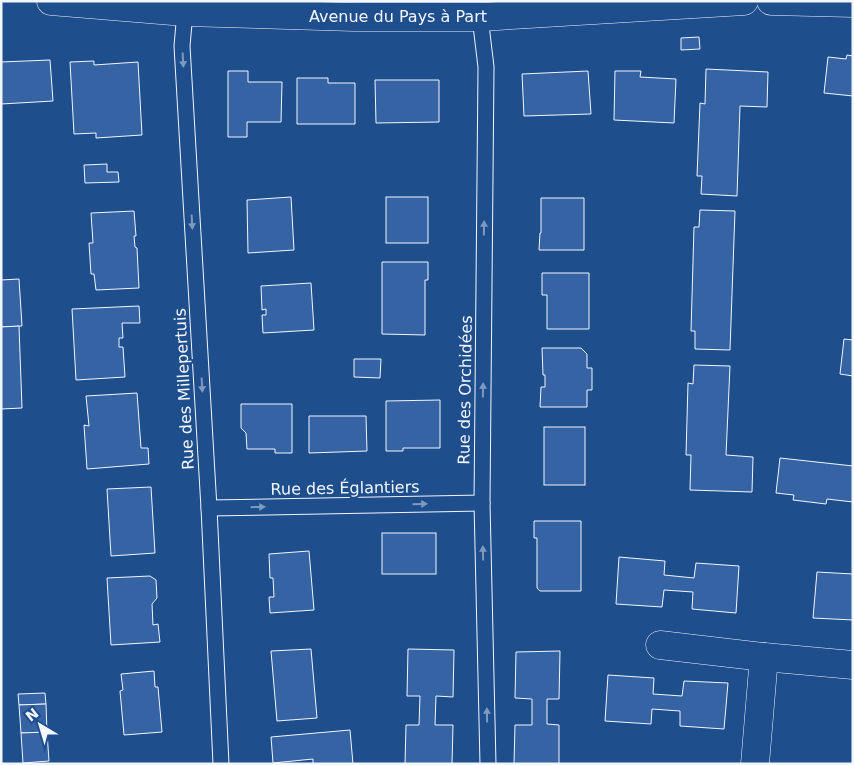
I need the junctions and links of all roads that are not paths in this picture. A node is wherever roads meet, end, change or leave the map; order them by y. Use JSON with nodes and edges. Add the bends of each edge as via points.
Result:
{"nodes":[{"id":1,"x":51,"y":1,"type":"edge"},
{"id":2,"x":718,"y":1,"type":"edge"},
{"id":3,"x":744,"y":1,"type":"edge"},
{"id":4,"x":771,"y":1,"type":"edge"},
{"id":5,"x":853,"y":3,"type":"edge"},
{"id":6,"x":354,"y":9,"type":"edge"},
{"id":7,"x":185,"y":12,"type":"junction"},
{"id":8,"x":480,"y":17,"type":"junction"},
{"id":9,"x":482,"y":503,"type":"junction"},
{"id":10,"x":209,"y":508,"type":"junction"},
{"id":11,"x":660,"y":645,"type":"dead end"},
{"id":12,"x":764,"y":657,"type":"junction"},
{"id":13,"x":853,"y":665,"type":"edge"},
{"id":14,"x":221,"y":764,"type":"edge"},
{"id":15,"x":488,"y":764,"type":"edge"},
{"id":16,"x":755,"y":764,"type":"edge"}],
"edges":[{"from":1,"to":7,"type":"street","name":"Avenue du Pays à Part"},
{"from":2,"to":3,"type":"street","name":"Avenue du Pays à Part"},
{"from":2,"to":8,"type":"street","name":"Avenue du Pays à Part"},
{"from":4,"to":5,"type":"street"},
{"from":6,"to":7,"type":"street","name":"Avenue du Pays à Part"},
{"from":6,"to":8,"type":"street","name":"Avenue du Pays à Part"},
{"from":7,"to":10,"type":"lane","name":"Rue des Millepertuis","one_way":true,"via":[[182,46]]},
{"from":9,"to":8,"type":"lane","name":"Rue des Orchidées","one_way":true,"via":[[486,67]]},
{"from":10,"to":9,"type":"lane","name":"Rue des Églantiers","one_way":true},
{"from":15,"to":9,"type":"lane","name":"Rue des Orchidées","one_way":true},
{"from":10,"to":14,"type":"lane","name":"Rue des Millepertuis"},
{"from":11,"to":12,"type":"street"},
{"from":12,"to":13,"type":"street"},
{"from":12,"to":16,"type":"street"}]}
